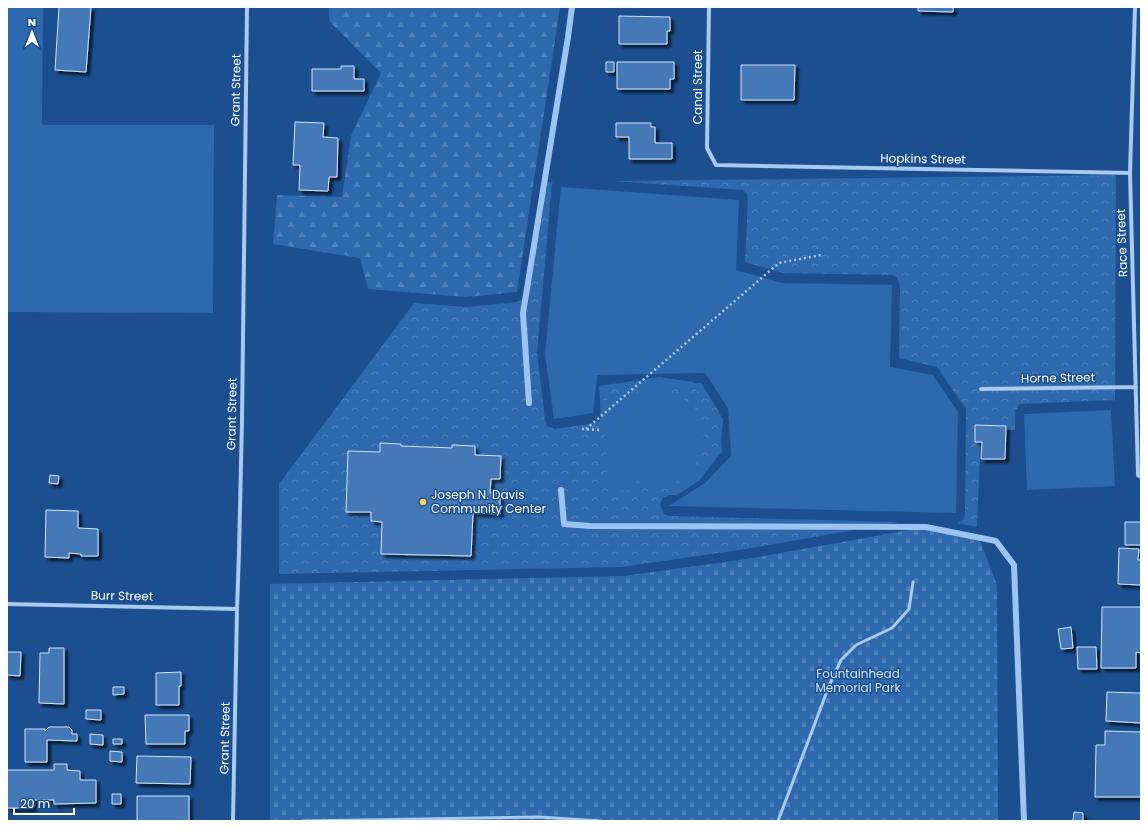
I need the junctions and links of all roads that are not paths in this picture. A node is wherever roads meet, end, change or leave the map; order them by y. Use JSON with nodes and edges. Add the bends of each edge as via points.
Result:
{"nodes":[{"id":1,"x":247,"y":7,"type":"edge"},
{"id":2,"x":709,"y":7,"type":"edge"},
{"id":3,"x":1135,"y":7,"type":"edge"},
{"id":4,"x":716,"y":165,"type":"joint"},
{"id":5,"x":1130,"y":173,"type":"junction"},
{"id":6,"x":1136,"y":387,"type":"junction"},
{"id":7,"x":981,"y":389,"type":"dead end"},
{"id":8,"x":1141,"y":477,"type":"edge"},
{"id":9,"x":913,"y":582,"type":"dead end"},
{"id":10,"x":7,"y":604,"type":"edge"},
{"id":11,"x":236,"y":609,"type":"junction"},
{"id":12,"x":233,"y":821,"type":"edge"},
{"id":13,"x":303,"y":821,"type":"edge"},
{"id":14,"x":601,"y":821,"type":"edge"},
{"id":15,"x":778,"y":821,"type":"edge"}],
"edges":[{"from":1,"to":11,"type":"street","name":"Grant Street","via":[[240,536]]},
{"from":2,"to":4,"type":"street","name":"Canal Street","via":[[707,148]]},
{"from":3,"to":5,"type":"street","name":"Race Street"},
{"from":4,"to":5,"type":"street","name":"Hopkins Street"},
{"from":5,"to":6,"type":"street","name":"Race Street"},
{"from":6,"to":7,"type":"street","name":"Horne Street"},
{"from":6,"to":8,"type":"street","name":"Race Street","via":[[1138,475]]},
{"from":9,"to":15,"type":"lane","via":[[910,609],[892,628],[856,645],[841,660],[828,686]]},
{"from":10,"to":11,"type":"street","name":"Burr Street"},
{"from":11,"to":12,"type":"street","name":"Grant Street"},
{"from":13,"to":14,"type":"lane","via":[[539,817]]}]}
